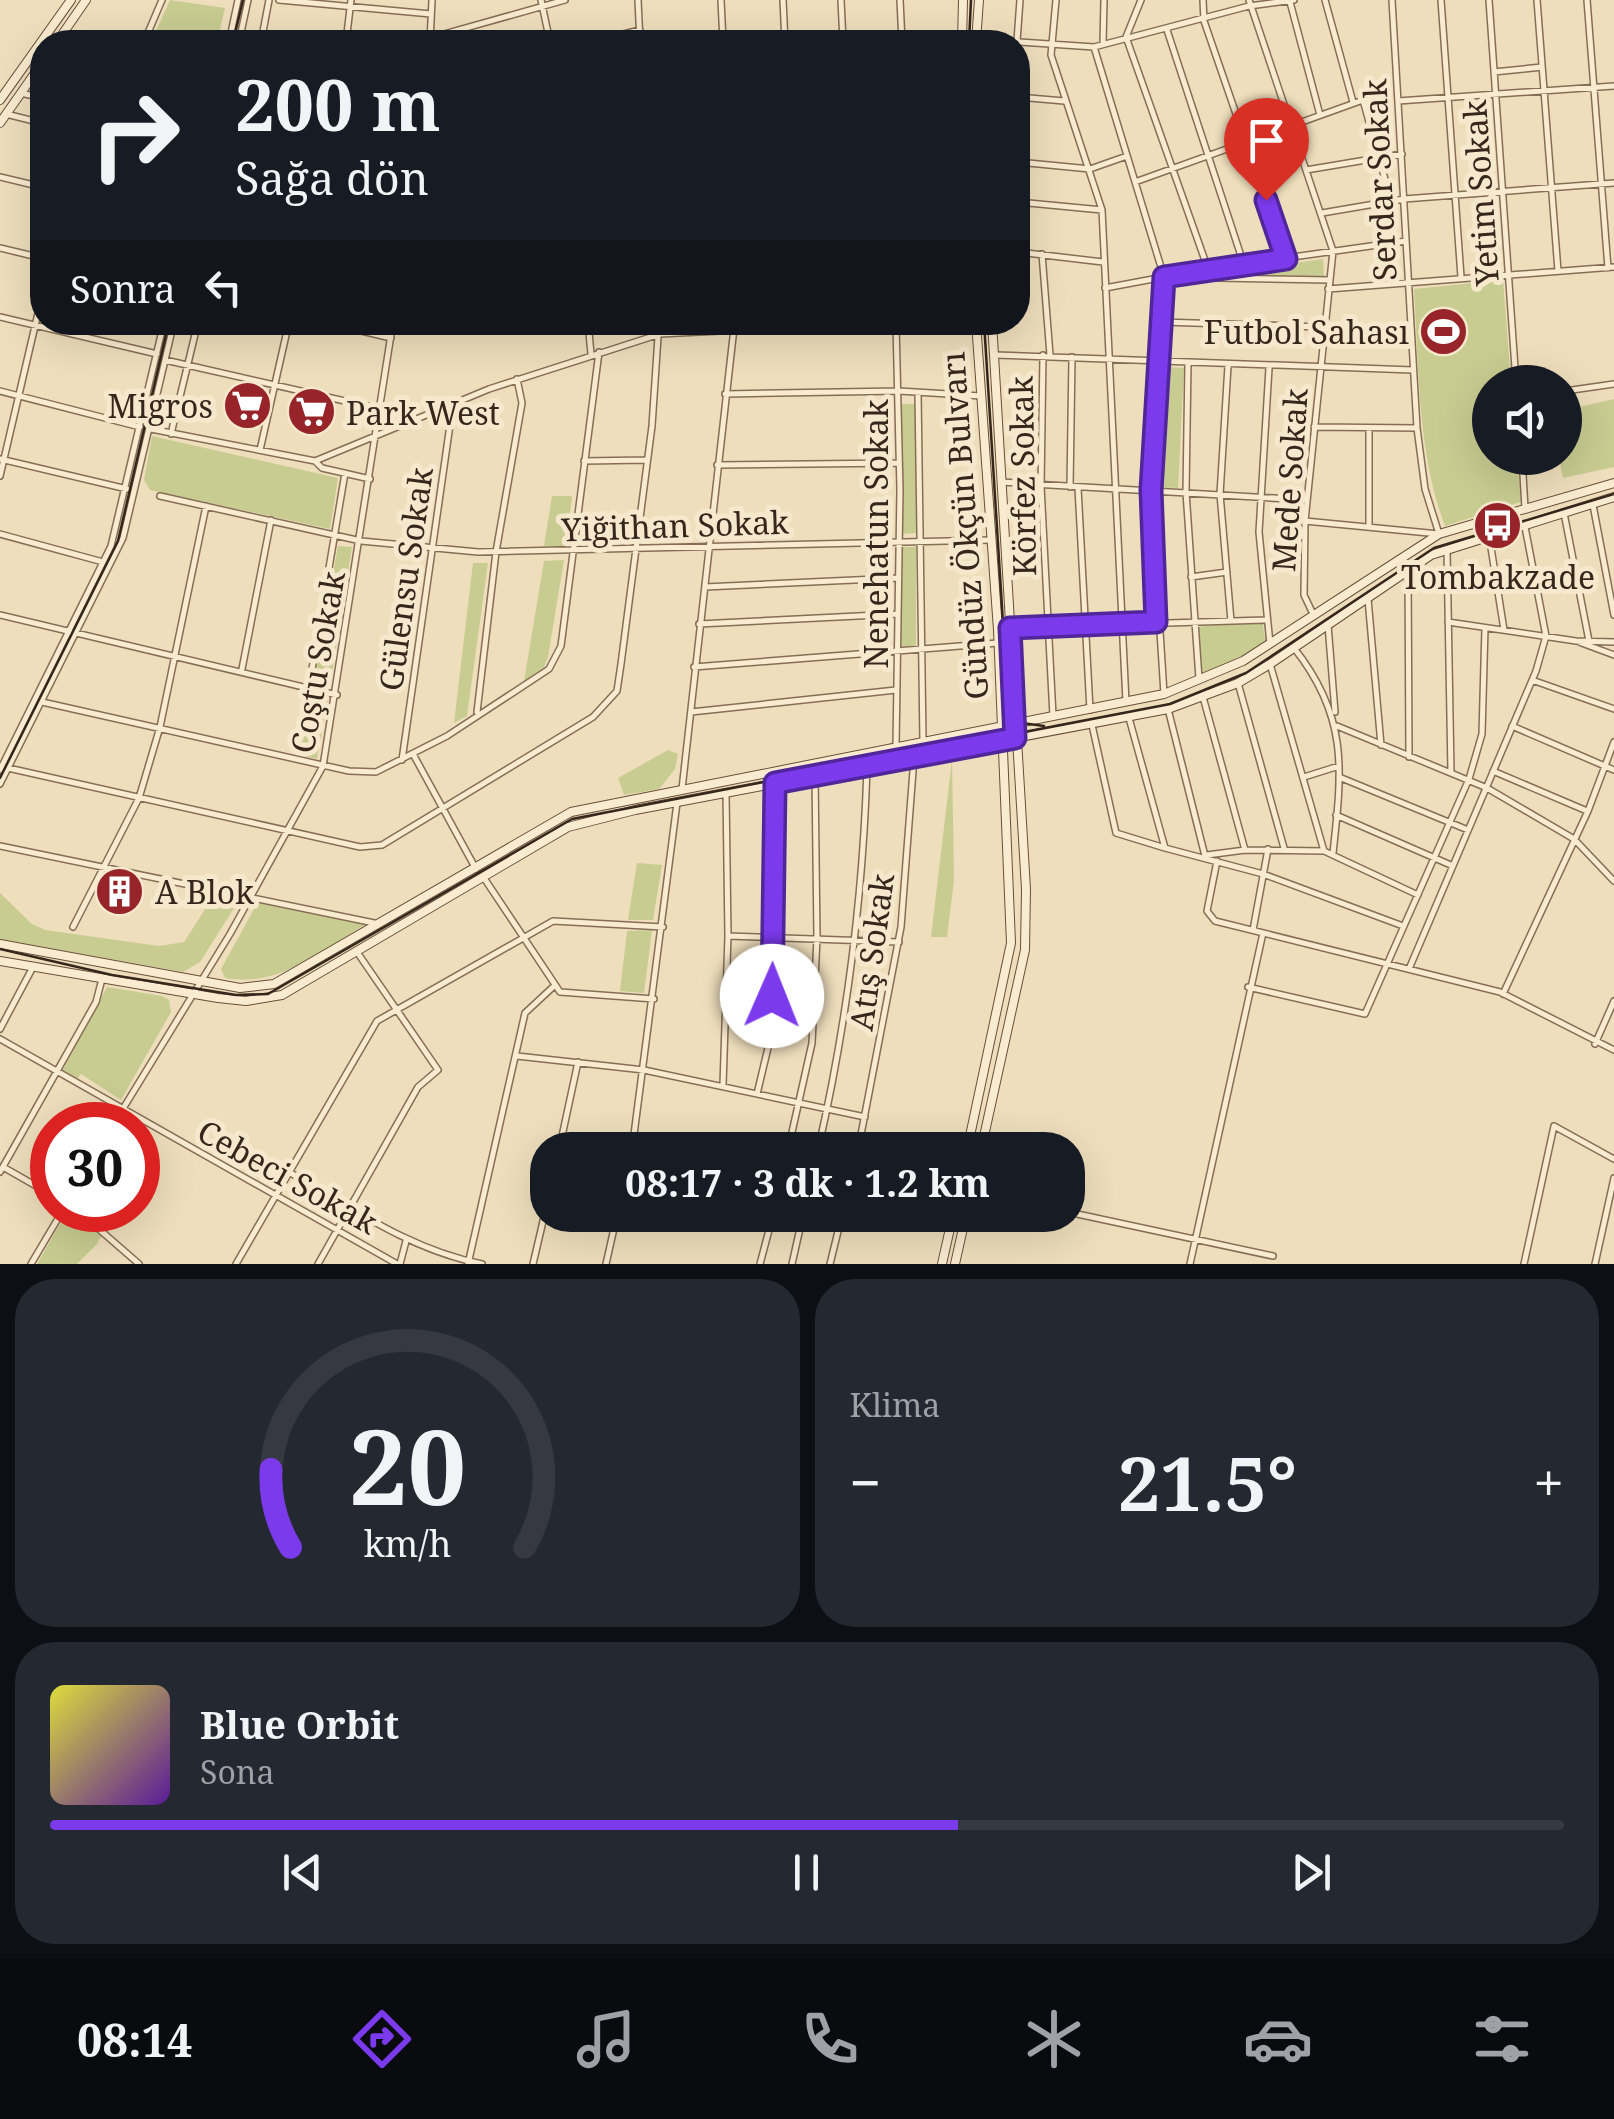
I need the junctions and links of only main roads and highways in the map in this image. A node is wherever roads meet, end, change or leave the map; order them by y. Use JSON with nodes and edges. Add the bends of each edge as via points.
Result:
{"nodes":[{"id":1,"x":70,"y":0,"type":"edge"},
{"id":2,"x":86,"y":0,"type":"edge"},
{"id":3,"x":963,"y":0,"type":"edge"},
{"id":4,"x":979,"y":0,"type":"edge"},
{"id":5,"x":49,"y":30,"type":"edge"},
{"id":6,"x":65,"y":30,"type":"edge"},
{"id":7,"x":962,"y":30,"type":"edge"},
{"id":8,"x":977,"y":30,"type":"edge"},
{"id":9,"x":30,"y":56,"type":"edge"},
{"id":10,"x":30,"y":80,"type":"edge"},
{"id":11,"x":2,"y":95,"type":"edge"},
{"id":12,"x":0,"y":123,"type":"edge"},
{"id":13,"x":977,"y":335,"type":"edge"},
{"id":14,"x":993,"y":335,"type":"edge"},
{"id":15,"x":1614,"y":484,"type":"edge"},
{"id":16,"x":1614,"y":497,"type":"edge"},
{"id":17,"x":1014,"y":724,"type":"junction"},
{"id":18,"x":1000,"y":727,"type":"junction"},
{"id":19,"x":1015,"y":738,"type":"junction"},
{"id":20,"x":1002,"y":740,"type":"junction"},
{"id":21,"x":0,"y":944,"type":"edge"},
{"id":22,"x":0,"y":961,"type":"edge"},
{"id":23,"x":971,"y":1132,"type":"edge"},
{"id":24,"x":985,"y":1132,"type":"edge"},
{"id":25,"x":949,"y":1232,"type":"edge"},
{"id":26,"x":962,"y":1232,"type":"edge"},
{"id":27,"x":942,"y":1264,"type":"edge"},
{"id":28,"x":955,"y":1264,"type":"edge"}],
"edges":[{"from":1,"to":5,"type":"main road"},
{"from":2,"to":6,"type":"main road"},
{"from":3,"to":7,"type":"main road"},
{"from":4,"to":8,"type":"main road"},
{"from":9,"to":11,"type":"main road"},
{"from":10,"to":12,"type":"main road"},
{"from":13,"to":18,"type":"main road","name":"Gündüz Ökçün Bulvarı"},
{"from":14,"to":17,"type":"main road","name":"Gündüz Ökçün Bulvarı"},
{"from":15,"to":17,"type":"main road","via":[[1439,534],[1200,682],[1126,705]]},
{"from":16,"to":19,"type":"main road","via":[[1447,548],[1270,664],[1203,698]]},
{"from":17,"to":18,"type":"main road"},
{"from":17,"to":19,"type":"main road","name":"Gündüz Ökçün Bulvarı"},
{"from":18,"to":20,"type":"main road","name":"Gündüz Ökçün Bulvarı"},
{"from":18,"to":21,"type":"main road","via":[[571,812],[274,984],[240,988]]},
{"from":19,"to":20,"type":"main road"},
{"from":19,"to":24,"type":"main road","name":"Gündüz Ökçün Bulvarı","via":[[1026,950]]},
{"from":20,"to":22,"type":"main road","via":[[568,827],[282,995],[246,1001]]},
{"from":20,"to":23,"type":"main road","name":"Gündüz Ökçün Bulvarı","via":[[1010,943]]},
{"from":25,"to":27,"type":"main road"},
{"from":26,"to":28,"type":"main road"}]}
